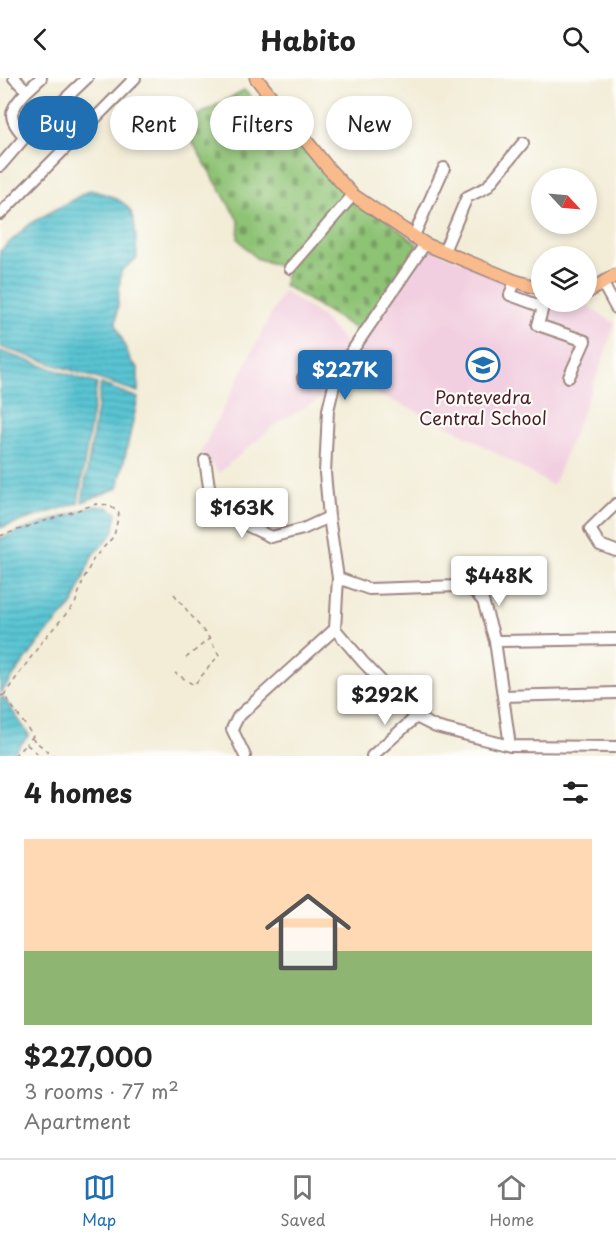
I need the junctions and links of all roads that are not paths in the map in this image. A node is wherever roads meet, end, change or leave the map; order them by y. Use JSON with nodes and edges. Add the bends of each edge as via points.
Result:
{"nodes":[{"id":1,"x":14,"y":78,"type":"edge"},
{"id":2,"x":42,"y":78,"type":"edge"},
{"id":3,"x":87,"y":78,"type":"edge"},
{"id":4,"x":135,"y":78,"type":"edge"},
{"id":5,"x":256,"y":78,"type":"edge"},
{"id":6,"x":27,"y":91,"type":"junction"},
{"id":7,"x":23,"y":96,"type":"edge"},
{"id":8,"x":68,"y":96,"type":"edge"},
{"id":9,"x":270,"y":96,"type":"edge"},
{"id":10,"x":18,"y":101,"type":"edge"},
{"id":11,"x":18,"y":129,"type":"edge"},
{"id":12,"x":523,"y":143,"type":"dead end"},
{"id":13,"x":18,"y":145,"type":"edge"},
{"id":14,"x":313,"y":150,"type":"edge"},
{"id":15,"x":0,"y":166,"type":"edge"},
{"id":16,"x":444,"y":168,"type":"dead end"},
{"id":17,"x":353,"y":195,"type":"junction"},
{"id":18,"x":0,"y":214,"type":"edge"},
{"id":19,"x":413,"y":238,"type":"junction"},
{"id":20,"x":425,"y":244,"type":"junction"},
{"id":21,"x":444,"y":251,"type":"junction"},
{"id":22,"x":290,"y":268,"type":"dead end"},
{"id":23,"x":616,"y":275,"type":"edge"},
{"id":24,"x":515,"y":281,"type":"junction"},
{"id":25,"x":603,"y":284,"type":"junction"},
{"id":26,"x":531,"y":286,"type":"edge"},
{"id":27,"x":597,"y":287,"type":"edge"},
{"id":28,"x":616,"y":308,"type":"edge"},
{"id":29,"x":337,"y":373,"type":"junction"},
{"id":30,"x":569,"y":377,"type":"dead end"},
{"id":31,"x":303,"y":378,"type":"dead end"},
{"id":32,"x":205,"y":460,"type":"dead end"},
{"id":33,"x":616,"y":504,"type":"edge"},
{"id":34,"x":328,"y":518,"type":"junction"},
{"id":35,"x":616,"y":550,"type":"edge"},
{"id":36,"x":338,"y":578,"type":"junction"},
{"id":37,"x":335,"y":629,"type":"junction"},
{"id":38,"x":616,"y":639,"type":"edge"},
{"id":39,"x":495,"y":642,"type":"junction"},
{"id":40,"x":616,"y":693,"type":"edge"},
{"id":41,"x":503,"y":696,"type":"junction"},
{"id":42,"x":416,"y":717,"type":"junction"},
{"id":43,"x":510,"y":746,"type":"junction"},
{"id":44,"x":616,"y":747,"type":"edge"},
{"id":45,"x":245,"y":756,"type":"edge"},
{"id":46,"x":372,"y":756,"type":"edge"}],
"edges":[{"from":1,"to":6,"type":"street"},
{"from":2,"to":6,"type":"street"},
{"from":3,"to":8,"type":"street"},
{"from":4,"to":18,"type":"street"},
{"from":5,"to":9,"type":"main road"},
{"from":6,"to":7,"type":"street"},
{"from":10,"to":11,"type":"street","via":[[12,117]]},
{"from":12,"to":21,"type":"street","via":[[487,187],[467,198]]},
{"from":13,"to":15,"type":"street"},
{"from":14,"to":17,"type":"main road"},
{"from":16,"to":19,"type":"street"},
{"from":17,"to":19,"type":"main road"},
{"from":17,"to":22,"type":"street"},
{"from":19,"to":20,"type":"main road"},
{"from":20,"to":21,"type":"main road"},
{"from":20,"to":29,"type":"street"},
{"from":21,"to":24,"type":"main road"},
{"from":23,"to":25,"type":"main road"},
{"from":24,"to":26,"type":"main road"},
{"from":24,"to":30,"type":"street","via":[[510,295],[543,307],[538,325],[585,341]]},
{"from":25,"to":27,"type":"main road"},
{"from":25,"to":28,"type":"street"},
{"from":29,"to":31,"type":"street","via":[[317,368]]},
{"from":29,"to":34,"type":"street","via":[[328,410]]},
{"from":32,"to":34,"type":"street","via":[[211,500],[271,537]]},
{"from":33,"to":35,"type":"street","via":[[590,529],[600,545]]},
{"from":34,"to":36,"type":"street"},
{"from":36,"to":37,"type":"street"},
{"from":36,"to":39,"type":"street","via":[[369,589],[458,586],[475,592],[483,601]]},
{"from":37,"to":42,"type":"street"},
{"from":37,"to":45,"type":"street","via":[[238,717],[232,729]]},
{"from":38,"to":39,"type":"street"},
{"from":39,"to":41,"type":"street"},
{"from":40,"to":41,"type":"street"},
{"from":41,"to":43,"type":"street"},
{"from":42,"to":43,"type":"street","via":[[454,733]]},
{"from":42,"to":46,"type":"street"},
{"from":43,"to":44,"type":"street"}]}
